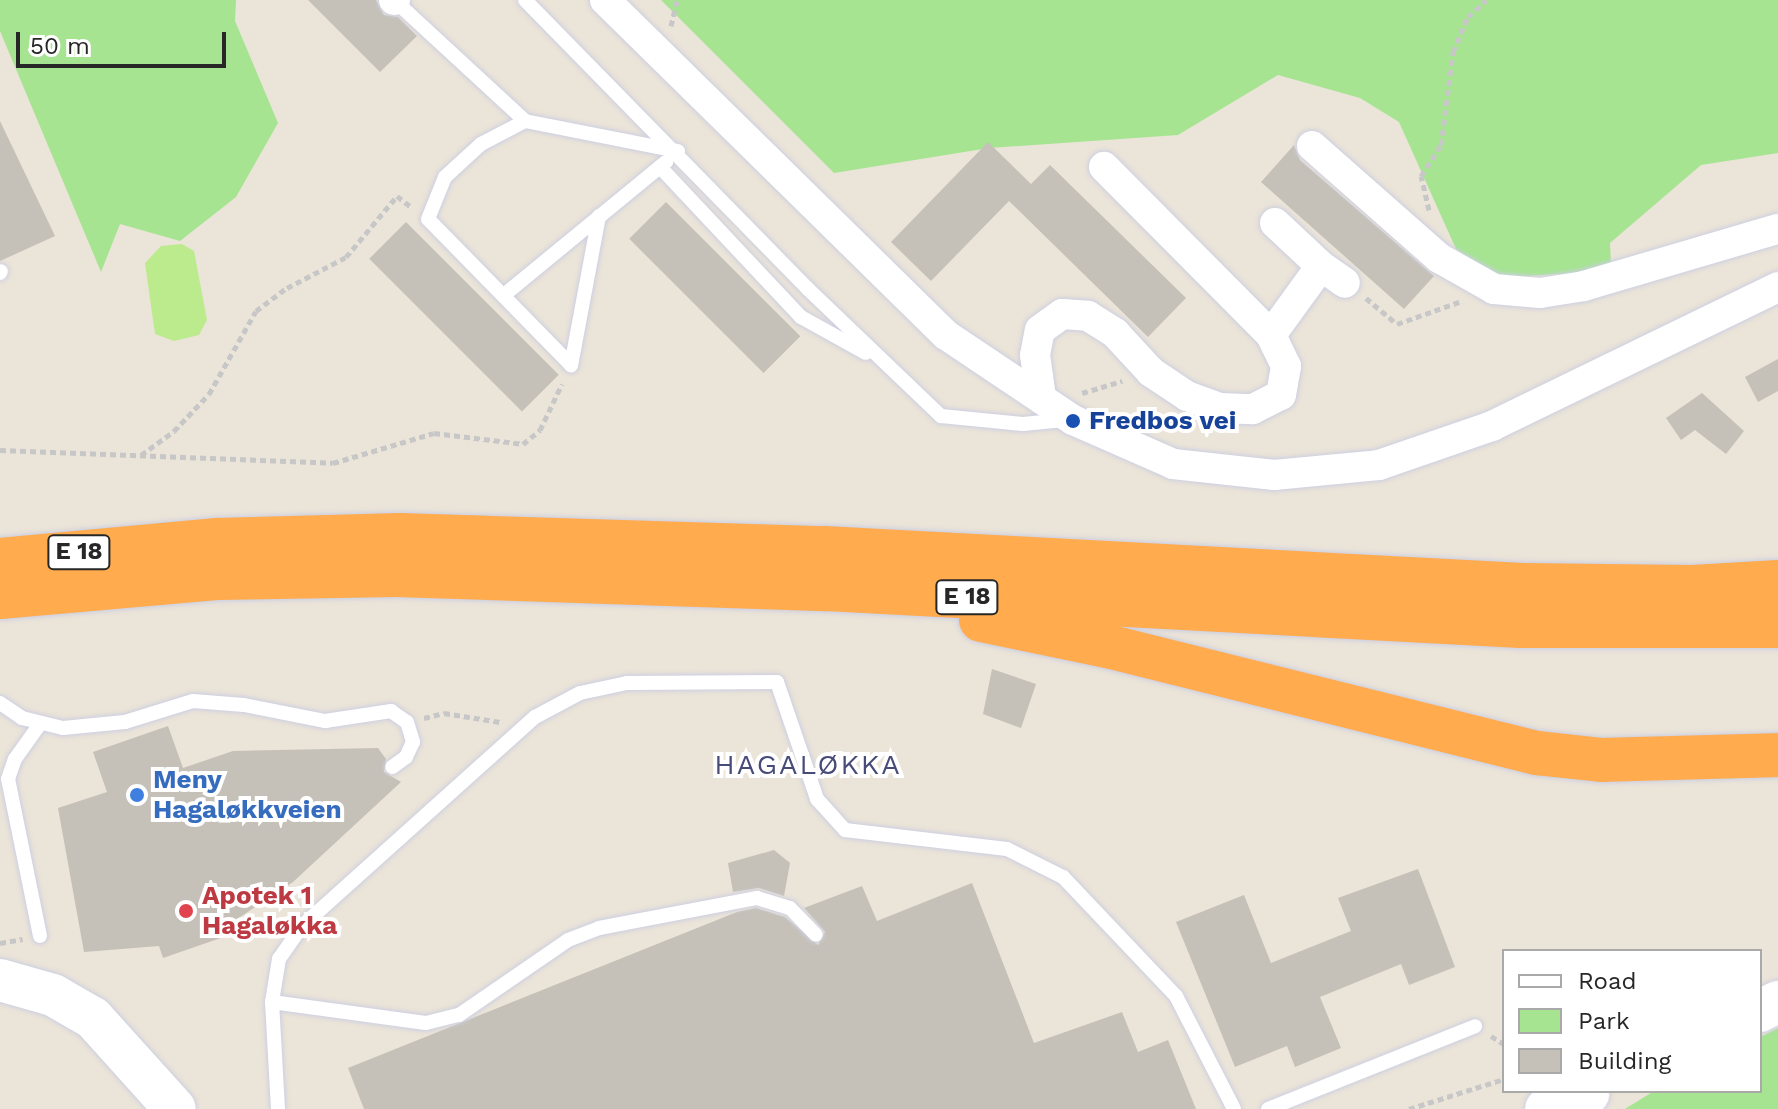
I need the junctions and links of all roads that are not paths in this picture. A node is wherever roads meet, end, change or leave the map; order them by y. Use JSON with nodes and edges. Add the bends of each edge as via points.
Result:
{"nodes":[{"id":1,"x":394,"y":0,"type":"edge"},
{"id":2,"x":525,"y":0,"type":"edge"},
{"id":3,"x":605,"y":0,"type":"edge"},
{"id":4,"x":525,"y":121,"type":"junction"},
{"id":5,"x":1312,"y":146,"type":"dead end"},
{"id":6,"x":678,"y":151,"type":"junction"},
{"id":7,"x":660,"y":167,"type":"junction"},
{"id":8,"x":1104,"y":167,"type":"dead end"},
{"id":9,"x":599,"y":216,"type":"junction"},
{"id":10,"x":1275,"y":223,"type":"dead end"},
{"id":11,"x":1778,"y":229,"type":"edge"},
{"id":12,"x":1778,"y":287,"type":"edge"},
{"id":13,"x":504,"y":295,"type":"junction"},
{"id":14,"x":1271,"y":335,"type":"junction"},
{"id":15,"x":880,"y":361,"type":"junction"},
{"id":16,"x":1055,"y":407,"type":"junction"},
{"id":17,"x":0,"y":560,"type":"edge"},
{"id":18,"x":157,"y":564,"type":"junction"},
{"id":19,"x":1778,"y":582,"type":"edge"},
{"id":20,"x":826,"y":589,"type":"junction"},
{"id":21,"x":0,"y":597,"type":"edge"},
{"id":22,"x":1778,"y":626,"type":"edge"},
{"id":23,"x":0,"y":703,"type":"edge"},
{"id":24,"x":40,"y":724,"type":"junction"},
{"id":25,"x":1778,"y":755,"type":"edge"},
{"id":26,"x":392,"y":767,"type":"dead end"},
{"id":27,"x":816,"y":935,"type":"dead end"},
{"id":28,"x":40,"y":936,"type":"dead end"},
{"id":29,"x":0,"y":980,"type":"edge"},
{"id":30,"x":272,"y":1002,"type":"junction"},
{"id":31,"x":0,"y":1003,"type":"edge"},
{"id":32,"x":1475,"y":1026,"type":"dead end"},
{"id":33,"x":128,"y":1053,"type":"junction"},
{"id":34,"x":1582,"y":1098,"type":"edge"},
{"id":35,"x":175,"y":1109,"type":"edge"},
{"id":36,"x":278,"y":1109,"type":"edge"},
{"id":37,"x":1234,"y":1109,"type":"edge"},
{"id":38,"x":1268,"y":1109,"type":"edge"},
{"id":39,"x":1546,"y":1109,"type":"edge"}],
"edges":[{"from":1,"to":4,"type":"lane"},
{"from":2,"to":6,"type":"lane"},
{"from":3,"to":16,"type":"street","via":[[946,335]]},
{"from":4,"to":6,"type":"lane"},
{"from":4,"to":13,"type":"lane","via":[[481,144],[445,177],[428,219]]},
{"from":5,"to":11,"type":"street","via":[[1439,258],[1494,289],[1540,293],[1584,286]]},
{"from":6,"to":7,"type":"lane"},
{"from":6,"to":15,"type":"lane"},
{"from":7,"to":9,"type":"lane"},
{"from":7,"to":15,"type":"lane","via":[[801,317]]},
{"from":8,"to":14,"type":"street"},
{"from":9,"to":13,"type":"lane"},
{"from":9,"to":13,"type":"lane","via":[[571,365]]},
{"from":10,"to":14,"type":"street","via":[[1344,283]]},
{"from":12,"to":16,"type":"street","via":[[1492,426],[1379,465],[1274,475],[1173,464]]},
{"from":14,"to":16,"type":"street","via":[[1286,366],[1281,395],[1253,409],[1209,404],[1151,372],[1115,333],[1088,316],[1062,314],[1040,330],[1035,355]]},
{"from":15,"to":16,"type":"lane","via":[[941,416],[1023,424]]},
{"from":17,"to":18,"type":"highway","number":"E 18"},
{"from":18,"to":19,"type":"highway","number":"E 18","via":[[400,535],[824,548],[1523,585]]},
{"from":18,"to":20,"type":"highway","number":"E 18"},
{"from":18,"to":21,"type":"highway","number":"E 18"},
{"from":20,"to":22,"type":"highway","number":"E 18","via":[[1504,625]]},
{"from":20,"to":25,"type":"highway","number":"E 18","via":[[1111,647],[1537,753],[1603,760]]},
{"from":23,"to":24,"type":"lane"},
{"from":24,"to":26,"type":"lane","via":[[63,728],[125,722],[193,701],[325,721],[391,711],[407,722],[413,742],[406,757]]},
{"from":24,"to":28,"type":"lane","via":[[15,759],[8,779]]},
{"from":27,"to":30,"type":"lane","via":[[790,908],[757,898],[599,928],[568,940],[459,1015],[426,1023]]},
{"from":29,"to":33,"type":"street","via":[[67,1002],[93,1018]]},
{"from":30,"to":36,"type":"lane"},
{"from":30,"to":37,"type":"lane","via":[[279,959],[302,926],[524,726],[580,693],[627,683],[777,682],[817,799],[845,830],[1007,849],[1063,877],[1176,996]]},
{"from":31,"to":33,"type":"street"},
{"from":32,"to":38,"type":"lane"},
{"from":33,"to":35,"type":"street"},
{"from":34,"to":39,"type":"street"}]}
